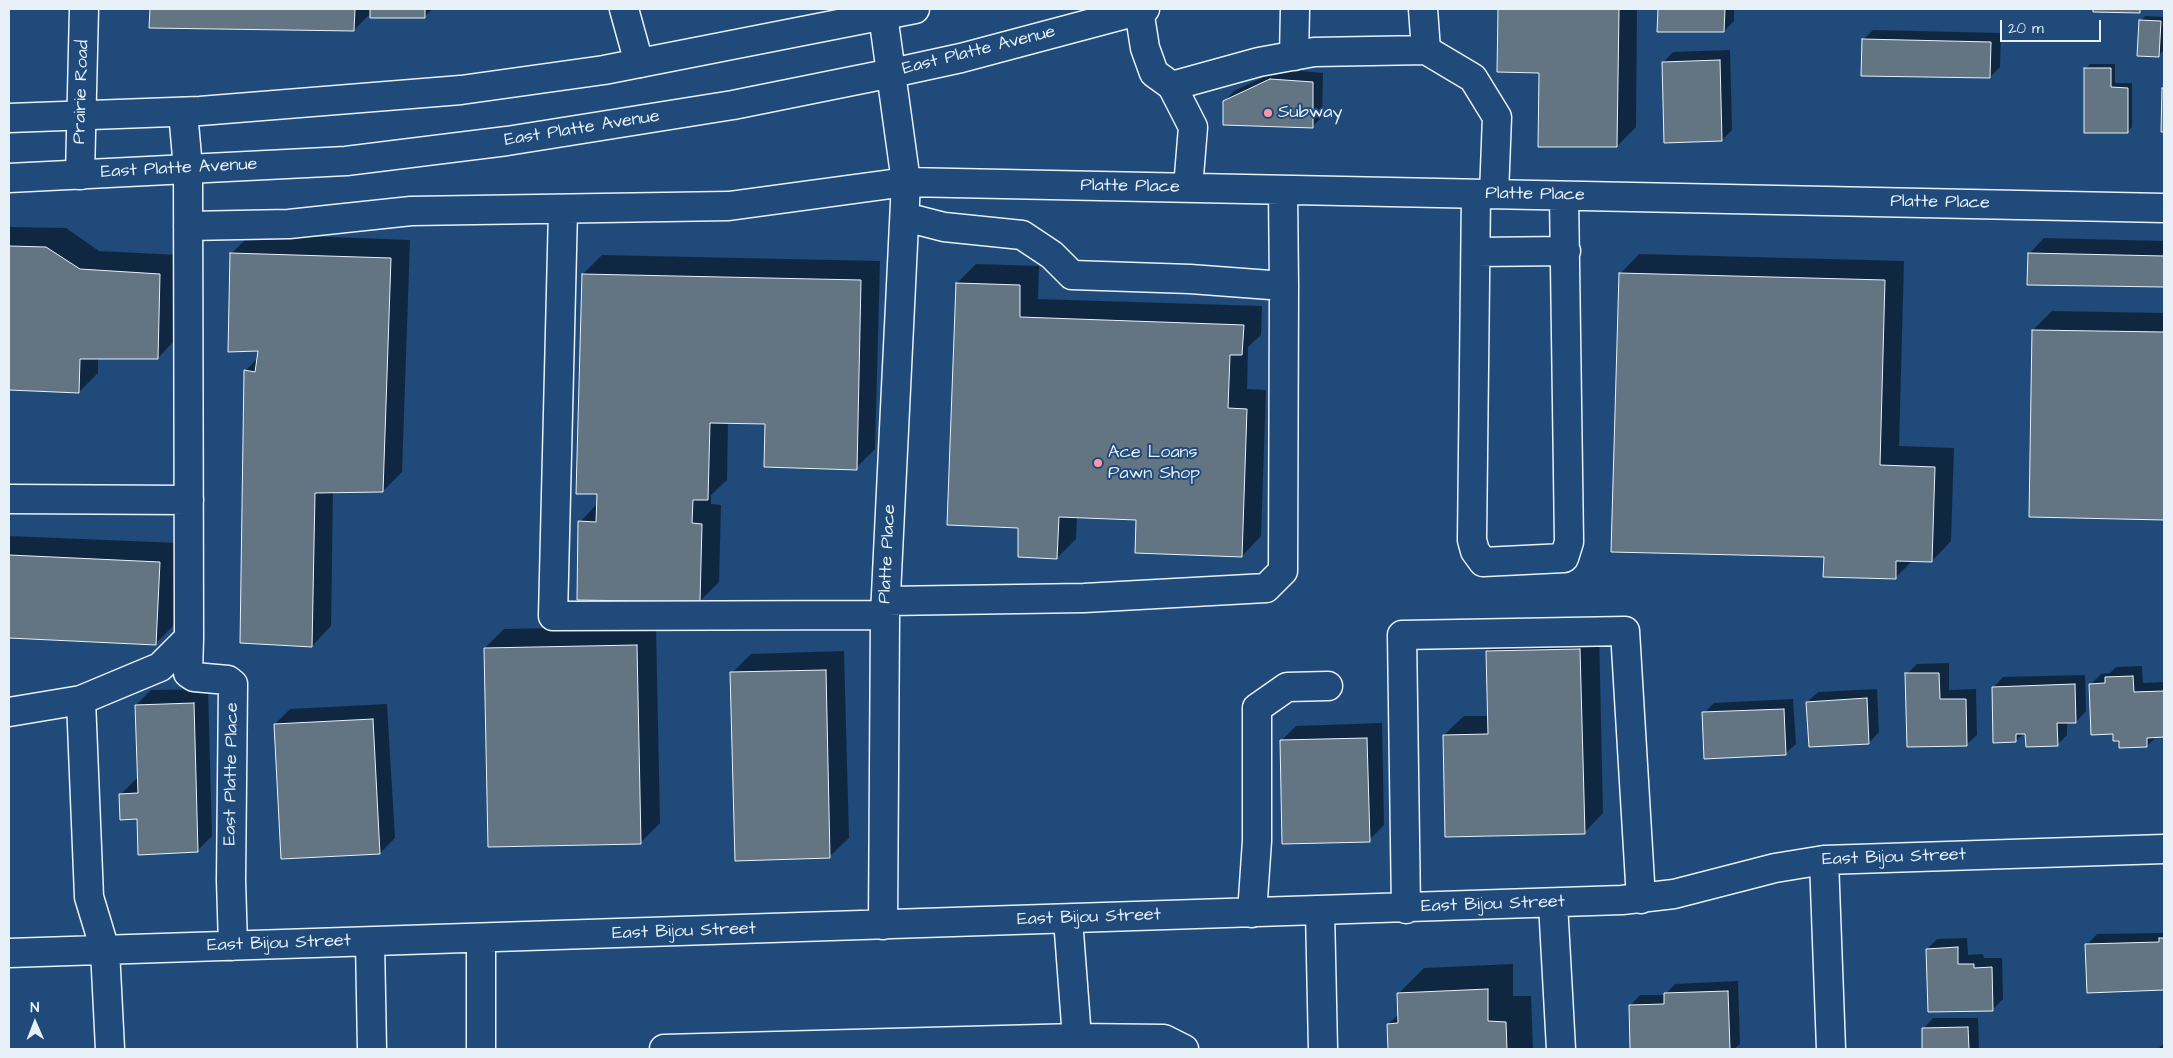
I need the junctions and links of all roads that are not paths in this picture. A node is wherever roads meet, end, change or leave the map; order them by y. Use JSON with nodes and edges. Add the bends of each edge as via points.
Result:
{"nodes":[{"id":1,"x":84,"y":9,"type":"edge"},
{"id":2,"x":624,"y":9,"type":"edge"},
{"id":3,"x":915,"y":9,"type":"edge"},
{"id":4,"x":1295,"y":9,"type":"edge"},
{"id":5,"x":1423,"y":9,"type":"edge"},
{"id":6,"x":1142,"y":10,"type":"edge"},
{"id":7,"x":883,"y":15,"type":"junction"},
{"id":8,"x":1426,"y":50,"type":"junction"},
{"id":9,"x":1294,"y":56,"type":"junction"},
{"id":10,"x":639,"y":63,"type":"junction"},
{"id":11,"x":892,"y":73,"type":"junction"},
{"id":12,"x":1172,"y":86,"type":"junction"},
{"id":13,"x":183,"y":112,"type":"junction"},
{"id":14,"x":80,"y":117,"type":"junction"},
{"id":15,"x":9,"y":118,"type":"edge"},
{"id":16,"x":188,"y":168,"type":"junction"},
{"id":17,"x":80,"y":175,"type":"junction"},
{"id":18,"x":9,"y":178,"type":"edge"},
{"id":19,"x":906,"y":182,"type":"junction"},
{"id":20,"x":1188,"y":188,"type":"junction"},
{"id":21,"x":1283,"y":190,"type":"junction"},
{"id":22,"x":1485,"y":194,"type":"junction"},
{"id":23,"x":1564,"y":196,"type":"junction"},
{"id":24,"x":2164,"y":208,"type":"edge"},
{"id":25,"x":563,"y":210,"type":"junction"},
{"id":26,"x":905,"y":217,"type":"junction"},
{"id":27,"x":188,"y":226,"type":"junction"},
{"id":28,"x":1476,"y":252,"type":"junction"},
{"id":29,"x":1566,"y":252,"type":"junction"},
{"id":30,"x":1284,"y":286,"type":"junction"},
{"id":31,"x":9,"y":499,"type":"edge"},
{"id":32,"x":189,"y":500,"type":"junction"},
{"id":33,"x":885,"y":608,"type":"junction"},
{"id":34,"x":188,"y":638,"type":"junction"},
{"id":35,"x":1328,"y":686,"type":"dead end"},
{"id":36,"x":81,"y":700,"type":"junction"},
{"id":37,"x":9,"y":712,"type":"edge"},
{"id":38,"x":2164,"y":849,"type":"edge"},
{"id":39,"x":1824,"y":860,"type":"junction"},
{"id":40,"x":1641,"y":899,"type":"junction"},
{"id":41,"x":1553,"y":903,"type":"junction"},
{"id":42,"x":1406,"y":909,"type":"junction"},
{"id":43,"x":1320,"y":911,"type":"junction"},
{"id":44,"x":1252,"y":913,"type":"junction"},
{"id":45,"x":1068,"y":919,"type":"junction"},
{"id":46,"x":883,"y":925,"type":"junction"},
{"id":47,"x":481,"y":938,"type":"junction"},
{"id":48,"x":370,"y":942,"type":"junction"},
{"id":49,"x":233,"y":946,"type":"junction"},
{"id":50,"x":105,"y":950,"type":"junction"},
{"id":51,"x":9,"y":953,"type":"edge"},
{"id":52,"x":1077,"y":1044,"type":"edge"},
{"id":53,"x":800,"y":1048,"type":"edge"},
{"id":54,"x":110,"y":1049,"type":"edge"},
{"id":55,"x":372,"y":1049,"type":"edge"},
{"id":56,"x":481,"y":1049,"type":"edge"},
{"id":57,"x":664,"y":1049,"type":"edge"},
{"id":58,"x":1184,"y":1049,"type":"edge"},
{"id":59,"x":1323,"y":1049,"type":"edge"},
{"id":60,"x":1561,"y":1049,"type":"edge"},
{"id":61,"x":1830,"y":1049,"type":"edge"}],
"edges":[{"from":1,"to":14,"type":"street","name":"Prairie Road"},
{"from":2,"to":10,"type":"street"},
{"from":3,"to":7,"type":"street"},
{"from":4,"to":9,"type":"street"},
{"from":5,"to":8,"type":"street"},
{"from":6,"to":11,"type":"street","name":"East Platte Avenue"},
{"from":6,"to":12,"type":"street","via":[[1144,48],[1154,73]]},
{"from":7,"to":10,"type":"street"},
{"from":7,"to":11,"type":"street","name":"Platte Place"},
{"from":8,"to":9,"type":"street","via":[[1314,52]]},
{"from":8,"to":22,"type":"street","via":[[1474,78],[1497,117]]},
{"from":9,"to":12,"type":"street","via":[[1259,62]]},
{"from":10,"to":13,"type":"street","via":[[461,90]]},
{"from":11,"to":16,"type":"street","name":"East Platte Avenue","via":[[733,105],[507,141],[346,161]]},
{"from":11,"to":19,"type":"street","name":"Platte Place"},
{"from":12,"to":20,"type":"street","via":[[1193,127]]},
{"from":13,"to":14,"type":"street"},
{"from":13,"to":16,"type":"street"},
{"from":14,"to":15,"type":"street"},
{"from":14,"to":17,"type":"street","name":"Prairie Road"},
{"from":16,"to":17,"type":"street","name":"East Platte Avenue"},
{"from":16,"to":27,"type":"street"},
{"from":17,"to":18,"type":"street","name":"East Platte Avenue"},
{"from":19,"to":20,"type":"street","name":"Platte Place"},
{"from":19,"to":25,"type":"street","via":[[729,206]]},
{"from":19,"to":26,"type":"street","name":"Platte Place"},
{"from":20,"to":21,"type":"street","name":"Platte Place"},
{"from":21,"to":22,"type":"street","name":"Platte Place"},
{"from":21,"to":30,"type":"street"},
{"from":22,"to":23,"type":"street","name":"Platte Place"},
{"from":22,"to":28,"type":"street"},
{"from":23,"to":24,"type":"street","name":"Platte Place"},
{"from":23,"to":29,"type":"street"},
{"from":25,"to":27,"type":"street","via":[[411,211],[289,224]]},
{"from":25,"to":33,"type":"street","via":[[553,616]]},
{"from":26,"to":30,"type":"street","via":[[944,227],[1022,235],[1052,255],[1072,275]]},
{"from":26,"to":33,"type":"street","name":"Platte Place"},
{"from":27,"to":32,"type":"street"},
{"from":28,"to":29,"type":"street"},
{"from":28,"to":29,"type":"street","via":[[1472,540],[1483,562],[1564,558],[1569,542]]},
{"from":30,"to":33,"type":"street","via":[[1283,571],[1266,588]]},
{"from":31,"to":32,"type":"street"},
{"from":32,"to":34,"type":"street"},
{"from":33,"to":46,"type":"street","name":"Platte Place"},
{"from":34,"to":36,"type":"street","via":[[160,667]]},
{"from":34,"to":49,"type":"street","name":"East Platte Place","via":[[188,673],[194,677],[228,680],[233,684]]},
{"from":35,"to":44,"type":"street","via":[[1287,688],[1257,708],[1257,841]]},
{"from":36,"to":37,"type":"street"},
{"from":36,"to":50,"type":"street","via":[[90,897]]},
{"from":38,"to":39,"type":"street","name":"East Bijou Street"},
{"from":39,"to":40,"type":"street","name":"East Bijou Street"},
{"from":39,"to":61,"type":"street"},
{"from":40,"to":41,"type":"street","name":"East Bijou Street"},
{"from":40,"to":42,"type":"street","via":[[1625,631],[1402,635]]},
{"from":41,"to":42,"type":"street","name":"East Bijou Street"},
{"from":41,"to":60,"type":"street"},
{"from":42,"to":43,"type":"street","name":"East Bijou Street"},
{"from":43,"to":44,"type":"street","name":"East Bijou Street"},
{"from":43,"to":59,"type":"street"},
{"from":44,"to":45,"type":"street","name":"East Bijou Street"},
{"from":45,"to":46,"type":"street","name":"East Bijou Street"},
{"from":45,"to":52,"type":"street"},
{"from":46,"to":47,"type":"street","name":"East Bijou Street"},
{"from":47,"to":48,"type":"street","name":"East Bijou Street"},
{"from":47,"to":56,"type":"street"},
{"from":48,"to":49,"type":"street","name":"East Bijou Street"},
{"from":48,"to":55,"type":"street"},
{"from":49,"to":50,"type":"street","name":"East Bijou Street"},
{"from":50,"to":51,"type":"street","name":"East Bijou Street"},
{"from":50,"to":54,"type":"street"},
{"from":52,"to":53,"type":"street"},
{"from":52,"to":58,"type":"street","via":[[1164,1038]]},
{"from":53,"to":57,"type":"street"}]}
